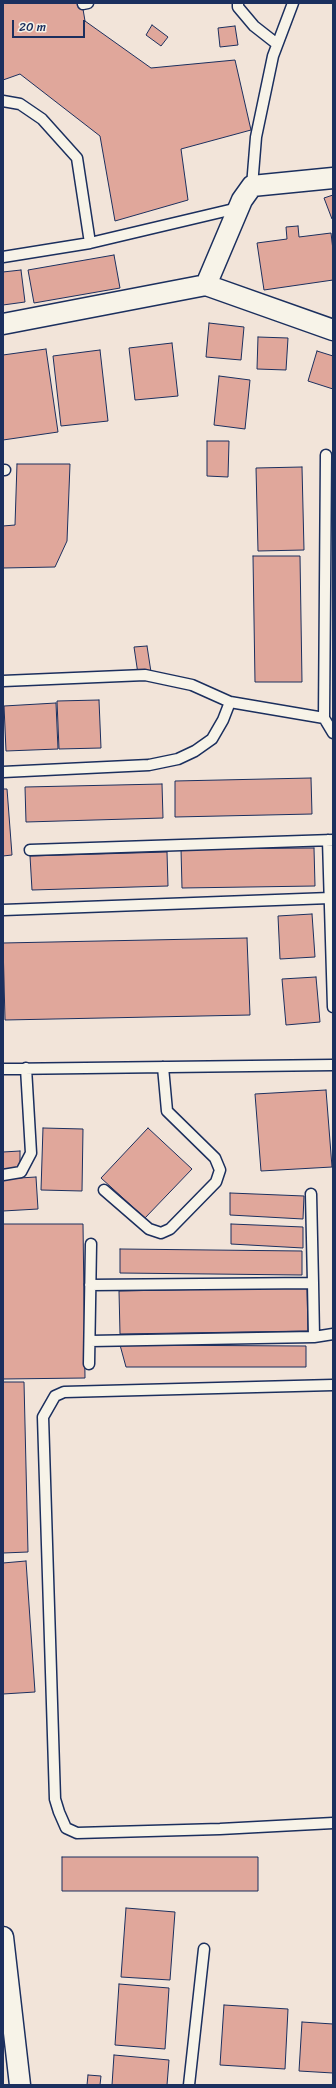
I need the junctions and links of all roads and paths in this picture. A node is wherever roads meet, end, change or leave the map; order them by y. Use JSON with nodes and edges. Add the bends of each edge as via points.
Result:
{"nodes":[{"id":1,"x":238,"y":3,"type":"edge"},
{"id":2,"x":293,"y":3,"type":"edge"},
{"id":3,"x":277,"y":44,"type":"junction"},
{"id":4,"x":3,"y":101,"type":"edge"},
{"id":5,"x":333,"y":178,"type":"edge"},
{"id":6,"x":252,"y":186,"type":"junction"},
{"id":7,"x":238,"y":208,"type":"junction"},
{"id":8,"x":90,"y":243,"type":"junction"},
{"id":9,"x":3,"y":257,"type":"edge"},
{"id":10,"x":206,"y":285,"type":"junction"},
{"id":11,"x":3,"y":324,"type":"edge"},
{"id":12,"x":333,"y":330,"type":"edge"},
{"id":13,"x":326,"y":455,"type":"dead end"},
{"id":14,"x":3,"y":681,"type":"edge"},
{"id":15,"x":230,"y":702,"type":"junction"},
{"id":16,"x":324,"y":718,"type":"junction"},
{"id":17,"x":333,"y":732,"type":"edge"},
{"id":18,"x":3,"y":772,"type":"edge"},
{"id":19,"x":330,"y":840,"type":"edge"},
{"id":20,"x":30,"y":850,"type":"dead end"},
{"id":21,"x":330,"y":898,"type":"junction"},
{"id":22,"x":3,"y":910,"type":"edge"},
{"id":23,"x":333,"y":1007,"type":"edge"},
{"id":24,"x":333,"y":1065,"type":"edge"},
{"id":25,"x":163,"y":1067,"type":"junction"},
{"id":26,"x":26,"y":1068,"type":"junction"},
{"id":27,"x":3,"y":1069,"type":"edge"},
{"id":28,"x":3,"y":1175,"type":"edge"},
{"id":29,"x":104,"y":1190,"type":"dead end"},
{"id":30,"x":311,"y":1194,"type":"dead end"},
{"id":31,"x":91,"y":1244,"type":"dead end"},
{"id":32,"x":313,"y":1282,"type":"junction"},
{"id":33,"x":90,"y":1285,"type":"junction"},
{"id":34,"x":333,"y":1334,"type":"edge"},
{"id":35,"x":314,"y":1337,"type":"junction"},
{"id":36,"x":90,"y":1341,"type":"junction"},
{"id":37,"x":89,"y":1364,"type":"dead end"},
{"id":38,"x":333,"y":1385,"type":"edge"},
{"id":39,"x":333,"y":1823,"type":"edge"},
{"id":40,"x":3,"y":1937,"type":"edge"},
{"id":41,"x":204,"y":1949,"type":"dead end"},
{"id":42,"x":20,"y":2085,"type":"edge"},
{"id":43,"x":189,"y":2085,"type":"edge"}],
"edges":[{"from":1,"to":3,"type":"lane","via":[[238,7],[254,26]]},
{"from":2,"to":3,"type":"lane"},
{"from":3,"to":6,"type":"lane","via":[[256,137]]},
{"from":4,"to":8,"type":"lane","via":[[20,104],[42,118],[78,158]]},
{"from":5,"to":6,"type":"street"},
{"from":6,"to":7,"type":"street"},
{"from":7,"to":8,"type":"lane"},
{"from":7,"to":10,"type":"street"},
{"from":8,"to":9,"type":"lane"},
{"from":10,"to":11,"type":"street"},
{"from":10,"to":12,"type":"street"},
{"from":13,"to":16,"type":"lane"},
{"from":14,"to":15,"type":"lane","via":[[145,675],[192,684]]},
{"from":15,"to":16,"type":"lane"},
{"from":15,"to":18,"type":"lane","via":[[212,739],[178,759],[149,765]]},
{"from":16,"to":17,"type":"lane"},
{"from":19,"to":20,"type":"lane"},
{"from":19,"to":21,"type":"lane"},
{"from":21,"to":22,"type":"lane"},
{"from":21,"to":23,"type":"lane"},
{"from":24,"to":25,"type":"lane"},
{"from":25,"to":26,"type":"lane"},
{"from":25,"to":29,"type":"lane","via":[[167,1112],[215,1158],[220,1170],[216,1182],[170,1229],[161,1233],[149,1229]]},
{"from":26,"to":27,"type":"lane"},
{"from":26,"to":28,"type":"lane","via":[[31,1153],[21,1172]]},
{"from":30,"to":32,"type":"lane"},
{"from":31,"to":33,"type":"lane"},
{"from":32,"to":33,"type":"lane"},
{"from":32,"to":35,"type":"lane"},
{"from":33,"to":36,"type":"lane"},
{"from":34,"to":35,"type":"lane"},
{"from":35,"to":36,"type":"lane"},
{"from":36,"to":37,"type":"lane"},
{"from":38,"to":39,"type":"lane","via":[[64,1392],[55,1396],[44,1417],[55,1799],[66,1828],[77,1832],[220,1829]]},
{"from":40,"to":42,"type":"street"},
{"from":41,"to":43,"type":"lane"}]}
